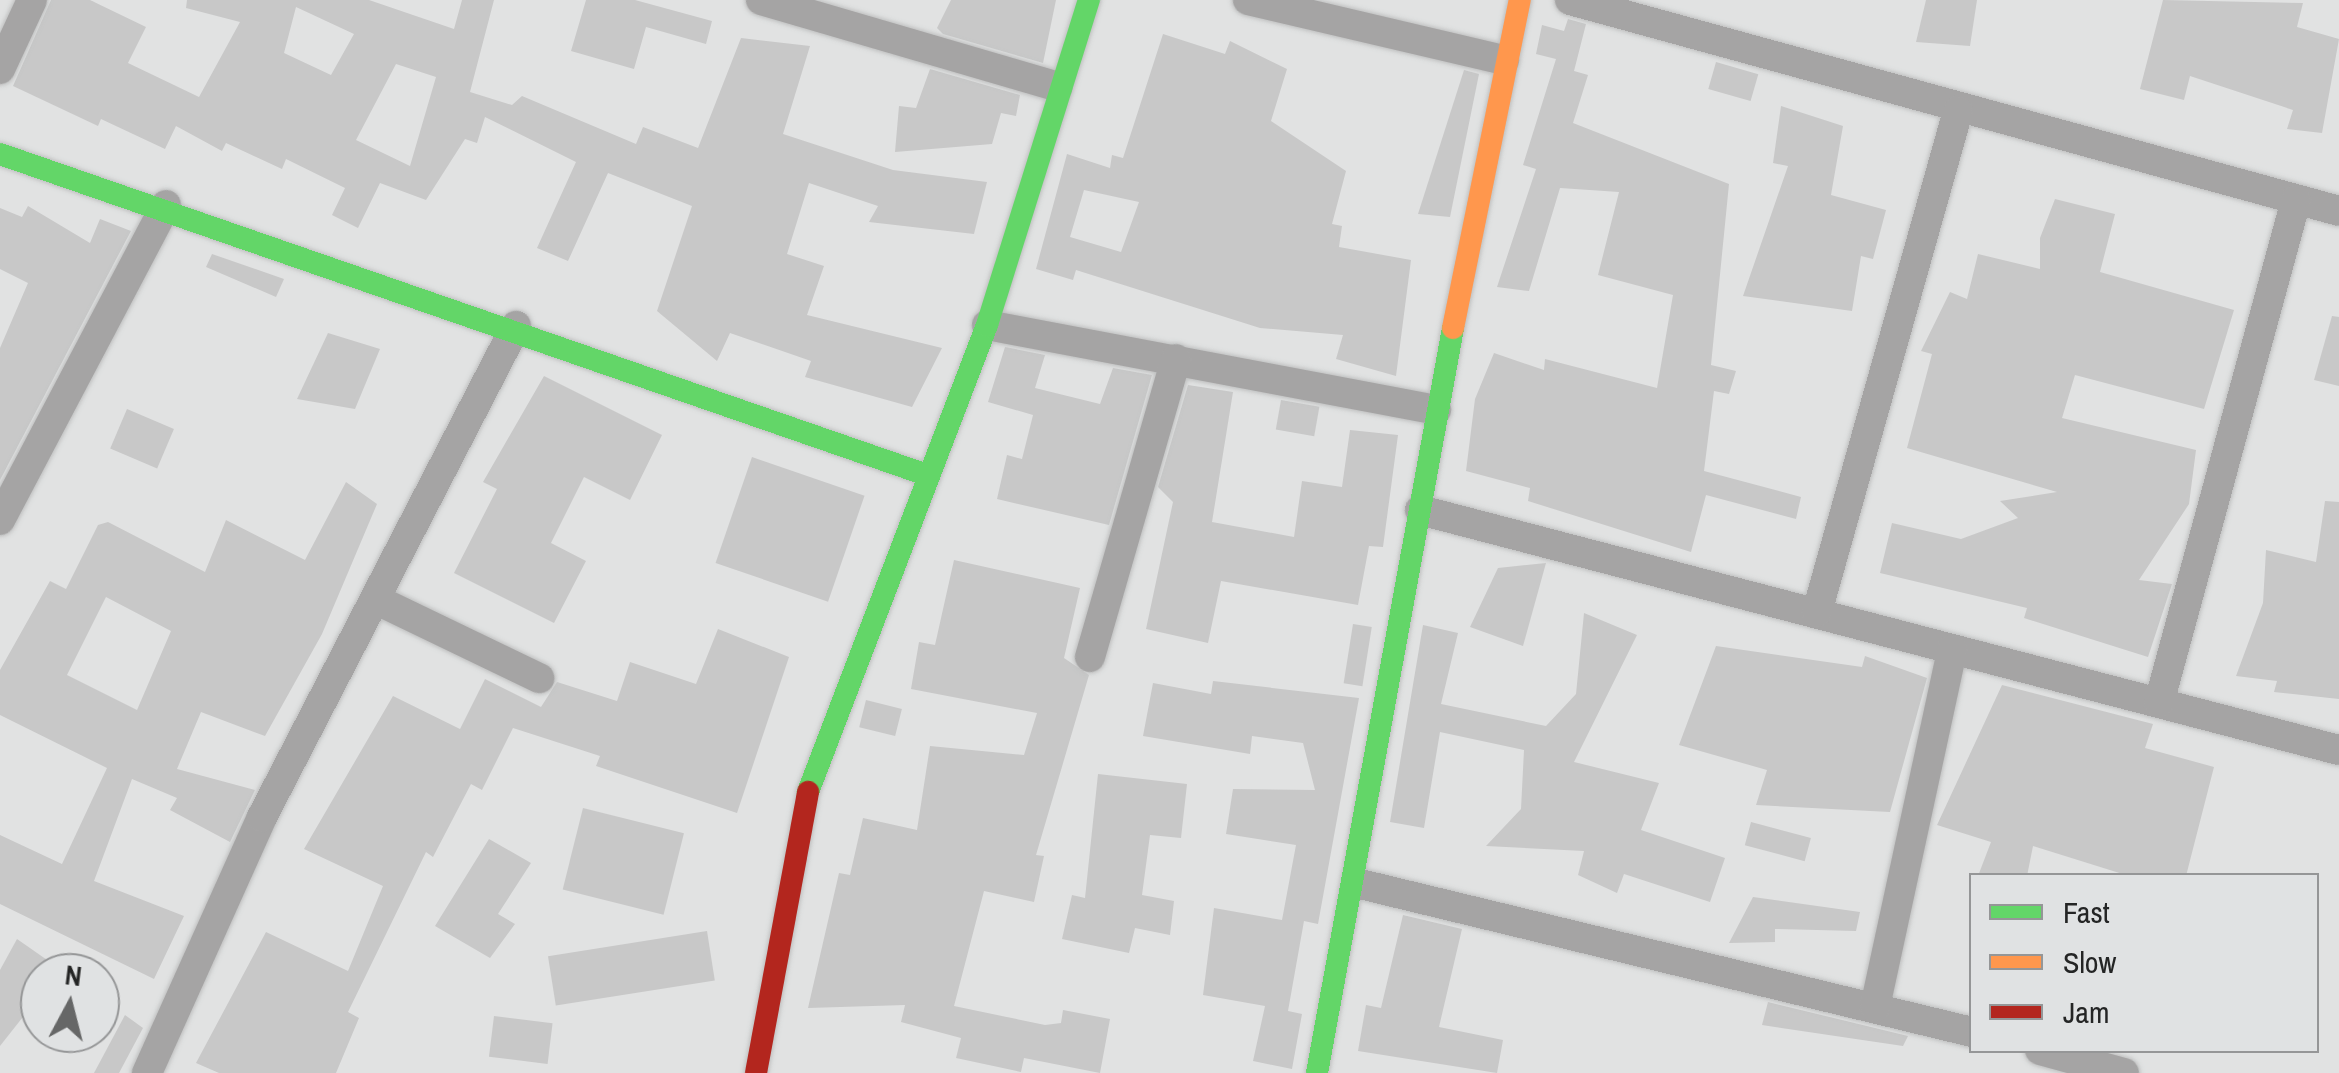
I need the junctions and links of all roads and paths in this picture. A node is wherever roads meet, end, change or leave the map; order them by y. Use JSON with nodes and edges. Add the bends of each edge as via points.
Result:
{"nodes":[{"id":1,"x":32,"y":0,"type":"edge"},
{"id":2,"x":760,"y":0,"type":"edge"},
{"id":3,"x":1088,"y":0,"type":"edge"},
{"id":4,"x":1248,"y":0,"type":"edge"},
{"id":5,"x":1520,"y":0,"type":"edge"},
{"id":6,"x":1570,"y":0,"type":"edge"},
{"id":7,"x":1504,"y":60,"type":"junction"},
{"id":8,"x":0,"y":69,"type":"edge"},
{"id":9,"x":1058,"y":87,"type":"junction"},
{"id":10,"x":1958,"y":111,"type":"junction"},
{"id":11,"x":0,"y":154,"type":"edge"},
{"id":12,"x":2296,"y":200,"type":"junction"},
{"id":13,"x":166,"y":206,"type":"junction"},
{"id":14,"x":2339,"y":211,"type":"edge"},
{"id":15,"x":987,"y":325,"type":"junction"},
{"id":16,"x":516,"y":326,"type":"junction"},
{"id":17,"x":1176,"y":358,"type":"junction"},
{"id":18,"x":1436,"y":410,"type":"junction"},
{"id":19,"x":928,"y":474,"type":"junction"},
{"id":20,"x":1420,"y":510,"type":"junction"},
{"id":21,"x":0,"y":520,"type":"edge"},
{"id":22,"x":379,"y":600,"type":"junction"},
{"id":23,"x":1816,"y":612,"type":"junction"},
{"id":24,"x":1952,"y":650,"type":"junction"},
{"id":25,"x":1090,"y":658,"type":"dead end"},
{"id":26,"x":539,"y":678,"type":"dead end"},
{"id":27,"x":2159,"y":703,"type":"junction"},
{"id":28,"x":2339,"y":750,"type":"edge"},
{"id":29,"x":1356,"y":884,"type":"junction"},
{"id":30,"x":1876,"y":1007,"type":"junction"},
{"id":31,"x":1969,"y":1031,"type":"edge"},
{"id":32,"x":2051,"y":1053,"type":"edge"},
{"id":33,"x":147,"y":1073,"type":"edge"},
{"id":34,"x":756,"y":1073,"type":"edge"},
{"id":35,"x":1317,"y":1073,"type":"edge"},
{"id":36,"x":2124,"y":1073,"type":"edge"}],
"edges":[{"from":1,"to":8,"type":"street"},
{"from":2,"to":9,"type":"street"},
{"from":3,"to":9,"type":"street"},
{"from":4,"to":7,"type":"street"},
{"from":5,"to":7,"type":"street"},
{"from":6,"to":10,"type":"street"},
{"from":7,"to":18,"type":"street"},
{"from":9,"to":15,"type":"street"},
{"from":10,"to":12,"type":"street"},
{"from":10,"to":23,"type":"street"},
{"from":11,"to":13,"type":"street"},
{"from":12,"to":14,"type":"street"},
{"from":12,"to":27,"type":"street"},
{"from":13,"to":16,"type":"street"},
{"from":13,"to":21,"type":"street"},
{"from":15,"to":17,"type":"street"},
{"from":15,"to":19,"type":"street"},
{"from":16,"to":19,"type":"street"},
{"from":16,"to":22,"type":"street"},
{"from":17,"to":18,"type":"street"},
{"from":17,"to":25,"type":"street"},
{"from":18,"to":20,"type":"street"},
{"from":19,"to":34,"type":"street","via":[[804,802]]},
{"from":20,"to":23,"type":"street"},
{"from":20,"to":29,"type":"street"},
{"from":22,"to":26,"type":"street"},
{"from":22,"to":33,"type":"street","via":[[262,817]]},
{"from":23,"to":24,"type":"street"},
{"from":24,"to":27,"type":"street"},
{"from":24,"to":30,"type":"street"},
{"from":27,"to":28,"type":"street"},
{"from":29,"to":30,"type":"street"},
{"from":29,"to":35,"type":"street"},
{"from":30,"to":31,"type":"street"},
{"from":32,"to":36,"type":"street"}]}
